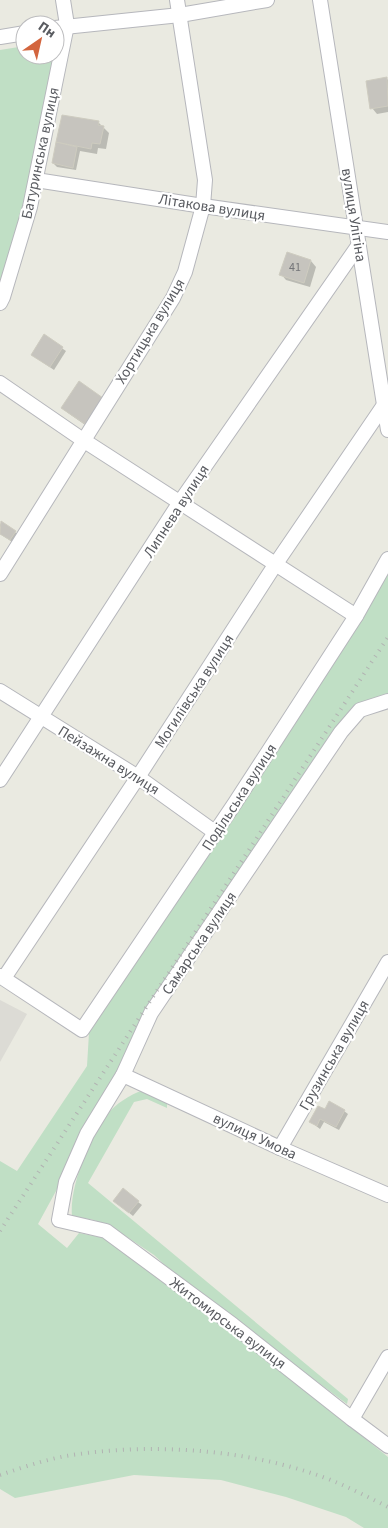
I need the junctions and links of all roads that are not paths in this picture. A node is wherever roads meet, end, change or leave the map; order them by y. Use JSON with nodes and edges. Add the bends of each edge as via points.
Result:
{"nodes":[{"id":1,"x":63,"y":0,"type":"edge"},
{"id":2,"x":177,"y":0,"type":"edge"},
{"id":3,"x":267,"y":0,"type":"edge"},
{"id":4,"x":320,"y":0,"type":"edge"},
{"id":5,"x":62,"y":15,"type":"edge"},
{"id":6,"x":180,"y":15,"type":"junction"},
{"id":7,"x":65,"y":27,"type":"edge"},
{"id":8,"x":15,"y":35,"type":"edge"},
{"id":9,"x":0,"y":37,"type":"edge"},
{"id":10,"x":55,"y":65,"type":"edge"},
{"id":11,"x":36,"y":180,"type":"junction"},
{"id":12,"x":203,"y":206,"type":"junction"},
{"id":13,"x":356,"y":229,"type":"junction"},
{"id":14,"x":388,"y":232,"type":"edge"},
{"id":15,"x":358,"y":246,"type":"junction"},
{"id":16,"x":0,"y":302,"type":"edge"},
{"id":17,"x":0,"y":383,"type":"edge"},
{"id":18,"x":384,"y":405,"type":"junction"},
{"id":19,"x":388,"y":430,"type":"edge"},
{"id":20,"x":83,"y":440,"type":"junction"},
{"id":21,"x":180,"y":502,"type":"junction"},
{"id":22,"x":388,"y":559,"type":"edge"},
{"id":23,"x":275,"y":565,"type":"junction"},
{"id":24,"x":0,"y":574,"type":"edge"},
{"id":25,"x":356,"y":616,"type":"junction"},
{"id":26,"x":0,"y":691,"type":"edge"},
{"id":27,"x":388,"y":701,"type":"edge"},
{"id":28,"x":40,"y":717,"type":"junction"},
{"id":29,"x":138,"y":777,"type":"junction"},
{"id":30,"x":0,"y":780,"type":"edge"},
{"id":31,"x":216,"y":832,"type":"junction"},
{"id":32,"x":388,"y":962,"type":"edge"},
{"id":33,"x":2,"y":977,"type":"edge"},
{"id":34,"x":122,"y":1075,"type":"junction"},
{"id":35,"x":280,"y":1148,"type":"junction"},
{"id":36,"x":388,"y":1195,"type":"edge"},
{"id":37,"x":59,"y":1220,"type":"joint"},
{"id":38,"x":388,"y":1357,"type":"edge"},
{"id":39,"x":352,"y":1419,"type":"junction"},
{"id":40,"x":388,"y":1446,"type":"edge"}],
"edges":[{"from":1,"to":5,"type":"street","name":"Батуринська вулиця"},
{"from":2,"to":6,"type":"street","name":"Хортицька вулиця"},
{"from":3,"to":6,"type":"street"},
{"from":4,"to":13,"type":"street","name":"вулиця Улітіна"},
{"from":6,"to":7,"type":"street"},
{"from":6,"to":12,"type":"street","name":"Хортицька вулиця","via":[[205,180]]},
{"from":8,"to":9,"type":"street"},
{"from":10,"to":11,"type":"street","name":"Батуринська вулиця"},
{"from":11,"to":12,"type":"street","name":"Літакова вулиця"},
{"from":11,"to":16,"type":"street","name":"Батуринська вулиця"},
{"from":12,"to":13,"type":"street","name":"Літакова вулиця"},
{"from":12,"to":20,"type":"street","name":"Хортицька вулиця","via":[[185,272],[173,298]]},
{"from":13,"to":14,"type":"street","name":"Літакова вулиця"},
{"from":13,"to":15,"type":"street","name":"вулиця Улітіна"},
{"from":15,"to":18,"type":"street","name":"вулиця Улітіна"},
{"from":15,"to":21,"type":"street","name":"Липнева вулиця"},
{"from":17,"to":20,"type":"street"},
{"from":18,"to":19,"type":"street","name":"вулиця Улітіна"},
{"from":18,"to":23,"type":"street","name":"Могилівська вулиця"},
{"from":20,"to":21,"type":"street"},
{"from":20,"to":24,"type":"street","name":"Хортицька вулиця"},
{"from":21,"to":23,"type":"street"},
{"from":21,"to":28,"type":"street","name":"Липнева вулиця"},
{"from":22,"to":25,"type":"street","name":"Подільська вулиця"},
{"from":23,"to":25,"type":"street"},
{"from":23,"to":29,"type":"street","name":"Могилівська вулиця"},
{"from":25,"to":31,"type":"street","name":"Подільська вулиця"},
{"from":26,"to":28,"type":"street","name":"Пейзажна вулиця"},
{"from":27,"to":34,"type":"street","name":"Самарська вулиця","via":[[360,710],[341,732],[151,1013]]},
{"from":28,"to":29,"type":"street","name":"Пейзажна вулиця"},
{"from":28,"to":30,"type":"street","name":"Липнева вулиця"},
{"from":29,"to":31,"type":"street","name":"Пейзажна вулиця"},
{"from":29,"to":33,"type":"street","name":"Могилівська вулиця"},
{"from":31,"to":33,"type":"street","name":"Подільська вулиця","via":[[82,1030]]},
{"from":32,"to":35,"type":"street","name":"Грузинська вулиця"},
{"from":34,"to":35,"type":"street","name":"вулиця Умова"},
{"from":34,"to":37,"type":"street","name":"Самарська вулиця","via":[[87,1134],[66,1182]]},
{"from":35,"to":36,"type":"street","name":"вулиця Умова"},
{"from":37,"to":39,"type":"street","name":"Житомирська вулиця","via":[[106,1231]]},
{"from":38,"to":39,"type":"street"},
{"from":39,"to":40,"type":"street","name":"Житомирська вулиця"}]}
